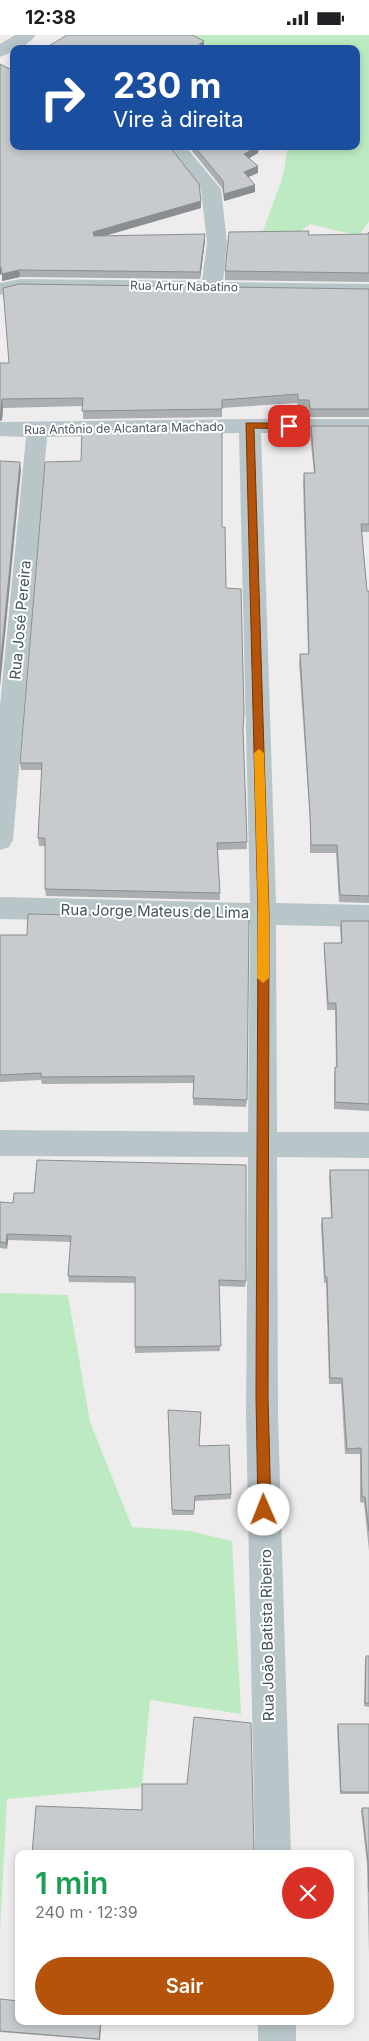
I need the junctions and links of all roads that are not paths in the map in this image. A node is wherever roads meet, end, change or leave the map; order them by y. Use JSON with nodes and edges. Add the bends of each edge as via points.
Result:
{"nodes":[{"id":1,"x":27,"y":35,"type":"edge"},
{"id":2,"x":13,"y":45,"type":"edge"},
{"id":3,"x":178,"y":150,"type":"edge"},
{"id":4,"x":212,"y":286,"type":"junction"},
{"id":5,"x":0,"y":289,"type":"edge"},
{"id":6,"x":369,"y":290,"type":"edge"},
{"id":7,"x":250,"y":425,"type":"junction"},
{"id":8,"x":369,"y":426,"type":"edge"},
{"id":9,"x":0,"y":429,"type":"edge"},
{"id":10,"x":37,"y":430,"type":"junction"},
{"id":11,"x":0,"y":840,"type":"edge"},
{"id":12,"x":0,"y":908,"type":"edge"},
{"id":13,"x":264,"y":914,"type":"junction"},
{"id":14,"x":369,"y":915,"type":"edge"},
{"id":15,"x":0,"y":1143,"type":"edge"},
{"id":16,"x":262,"y":1144,"type":"junction"},
{"id":17,"x":369,"y":1145,"type":"edge"},
{"id":18,"x":273,"y":1850,"type":"edge"},
{"id":19,"x":277,"y":2025,"type":"edge"},
{"id":20,"x":277,"y":2041,"type":"edge"}],
"edges":[{"from":1,"to":2,"type":"street"},
{"from":3,"to":4,"type":"street","via":[[211,189],[217,243]]},
{"from":4,"to":5,"type":"street","name":"Rua Artur Nabatino","via":[[20,285]]},
{"from":4,"to":6,"type":"street","name":"Rua Artur Nabatino"},
{"from":7,"to":8,"type":"street","name":"Rua Antônio de Alcantara Machado"},
{"from":7,"to":10,"type":"street","name":"Rua Antônio de Alcantara Machado"},
{"from":7,"to":13,"type":"street","name":"Rua João Batista Ribeiro"},
{"from":9,"to":10,"type":"street","name":"Rua Antônio de Alcantara Machado"},
{"from":10,"to":11,"type":"street","name":"Rua José Pereira"},
{"from":12,"to":13,"type":"street","name":"Rua Jorge Mateus de Lima"},
{"from":13,"to":14,"type":"street","name":"Rua Jorge Mateus de Lima"},
{"from":13,"to":16,"type":"street","name":"Rua João Batista Ribeiro"},
{"from":15,"to":16,"type":"street"},
{"from":16,"to":17,"type":"street"},
{"from":16,"to":18,"type":"street","name":"Rua João Batista Ribeiro","via":[[262,1416]]},
{"from":19,"to":20,"type":"street"}]}
